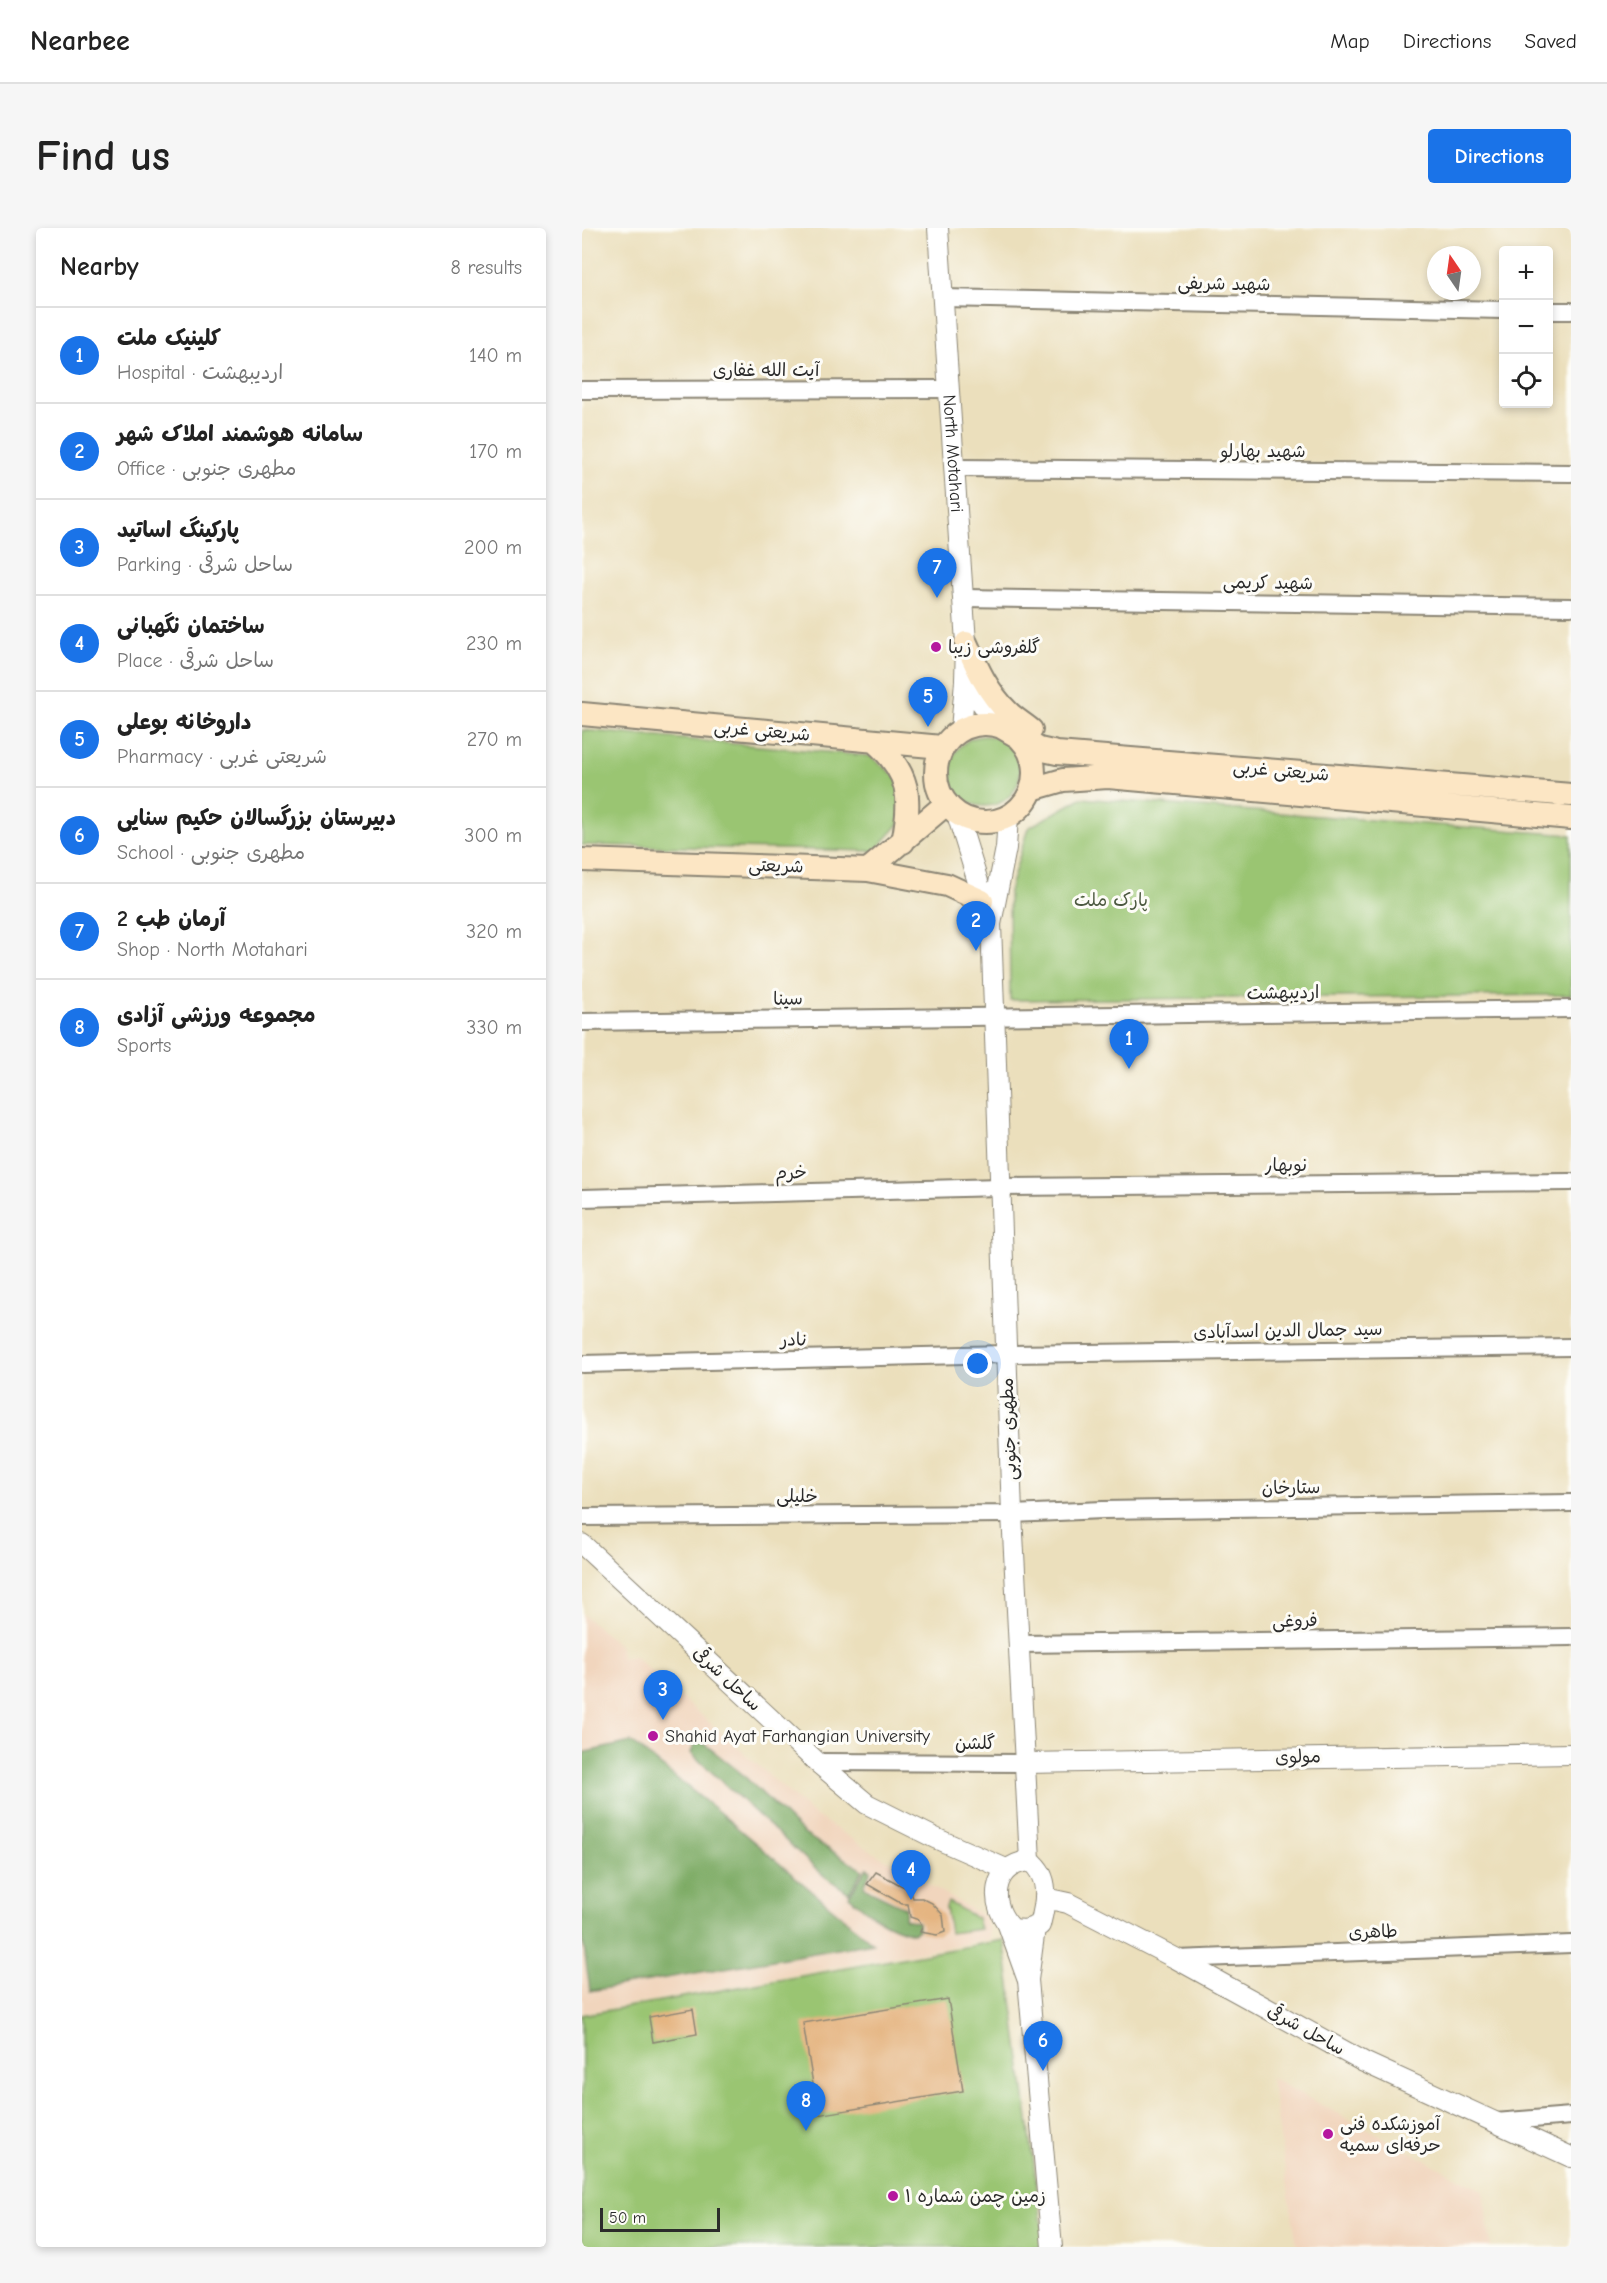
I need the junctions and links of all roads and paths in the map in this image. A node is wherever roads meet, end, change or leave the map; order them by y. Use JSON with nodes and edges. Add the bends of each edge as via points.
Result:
{"nodes":[{"id":1,"x":938,"y":228,"type":"edge"},
{"id":2,"x":943,"y":298,"type":"junction"},
{"id":3,"x":1499,"y":310,"type":"edge"},
{"id":4,"x":1553,"y":311,"type":"edge"},
{"id":5,"x":1571,"y":311,"type":"edge"},
{"id":6,"x":949,"y":389,"type":"junction"},
{"id":7,"x":582,"y":390,"type":"edge"},
{"id":8,"x":955,"y":468,"type":"junction"},
{"id":9,"x":1571,"y":473,"type":"edge"},
{"id":10,"x":963,"y":598,"type":"junction"},
{"id":11,"x":1571,"y":607,"type":"edge"},
{"id":12,"x":966,"y":643,"type":"junction"},
{"id":13,"x":966,"y":681,"type":"junction"},
{"id":14,"x":582,"y":714,"type":"edge"},
{"id":15,"x":998,"y":725,"type":"junction"},
{"id":16,"x":961,"y":730,"type":"junction"},
{"id":17,"x":1019,"y":737,"type":"junction"},
{"id":18,"x":874,"y":741,"type":"junction"},
{"id":19,"x":942,"y":747,"type":"junction"},
{"id":20,"x":1058,"y":753,"type":"junction"},
{"id":21,"x":1032,"y":789,"type":"junction"},
{"id":22,"x":1571,"y":795,"type":"edge"},
{"id":23,"x":952,"y":809,"type":"junction"},
{"id":24,"x":1008,"y":816,"type":"junction"},
{"id":25,"x":1571,"y":818,"type":"edge"},
{"id":26,"x":903,"y":842,"type":"junction"},
{"id":27,"x":582,"y":860,"type":"edge"},
{"id":28,"x":868,"y":870,"type":"junction"},
{"id":29,"x":982,"y":901,"type":"junction"},
{"id":30,"x":991,"y":924,"type":"junction"},
{"id":31,"x":1571,"y":1009,"type":"edge"},
{"id":32,"x":995,"y":1016,"type":"junction"},
{"id":33,"x":582,"y":1022,"type":"edge"},
{"id":34,"x":1571,"y":1182,"type":"edge"},
{"id":35,"x":1000,"y":1187,"type":"junction"},
{"id":36,"x":582,"y":1198,"type":"edge"},
{"id":37,"x":1571,"y":1347,"type":"edge"},
{"id":38,"x":1006,"y":1354,"type":"junction"},
{"id":39,"x":582,"y":1364,"type":"edge"},
{"id":40,"x":1571,"y":1503,"type":"edge"},
{"id":41,"x":1012,"y":1514,"type":"junction"},
{"id":42,"x":582,"y":1517,"type":"edge"},
{"id":43,"x":582,"y":1545,"type":"edge"},
{"id":44,"x":1571,"y":1637,"type":"edge"},
{"id":45,"x":1019,"y":1644,"type":"junction"},
{"id":46,"x":1571,"y":1754,"type":"edge"},
{"id":47,"x":817,"y":1762,"type":"junction"},
{"id":48,"x":1025,"y":1762,"type":"junction"},
{"id":49,"x":1030,"y":1861,"type":"junction"},
{"id":50,"x":1006,"y":1869,"type":"junction"},
{"id":51,"x":1045,"y":1898,"type":"junction"},
{"id":52,"x":1008,"y":1925,"type":"junction"},
{"id":53,"x":1035,"y":1928,"type":"junction"},
{"id":54,"x":1571,"y":1944,"type":"edge"},
{"id":55,"x":1178,"y":1959,"type":"junction"},
{"id":56,"x":1028,"y":1980,"type":"junction"},
{"id":57,"x":1571,"y":2116,"type":"edge"},
{"id":58,"x":1495,"y":2122,"type":"junction"},
{"id":59,"x":1571,"y":2157,"type":"edge"},
{"id":60,"x":1052,"y":2247,"type":"edge"}],
"edges":[{"from":1,"to":2,"type":"street","name":"North Motahari"},
{"from":2,"to":3,"type":"street","name":"شهید شریفی"},
{"from":2,"to":6,"type":"street","name":"North Motahari"},
{"from":4,"to":5,"type":"street"},
{"from":6,"to":7,"type":"street","name":"آیت الله غفاری"},
{"from":6,"to":8,"type":"street","name":"North Motahari"},
{"from":8,"to":9,"type":"street","name":"شهید بهارلو"},
{"from":8,"to":10,"type":"street","name":"North Motahari"},
{"from":10,"to":11,"type":"street","name":"شهید کریمی"},
{"from":10,"to":12,"type":"street","name":"North Motahari"},
{"from":12,"to":13,"type":"street","name":"North Motahari"},
{"from":12,"to":20,"type":"main road","via":[[981,676],[1008,712]]},
{"from":13,"to":15,"type":"street"},
{"from":13,"to":16,"type":"street","name":"North Motahari"},
{"from":14,"to":18,"type":"main road","name":"شریعتی غربی"},
{"from":15,"to":16,"type":"main road","via":[[973,725]]},
{"from":15,"to":17,"type":"main road","name":"شریعتی غربی"},
{"from":16,"to":19,"type":"main road"},
{"from":17,"to":20,"type":"main road","name":"شریعتی غربی"},
{"from":17,"to":21,"type":"main road","via":[[1033,761]]},
{"from":18,"to":19,"type":"main road","name":"شریعتی غربی"},
{"from":18,"to":26,"type":"main road","via":[[890,755],[906,790],[909,813]]},
{"from":19,"to":23,"type":"main road","via":[[935,776],[939,791]]},
{"from":20,"to":22,"type":"main road","name":"شریعتی غربی"},
{"from":21,"to":24,"type":"main road"},
{"from":21,"to":25,"type":"main road","name":"شریعتی غربی","via":[[1063,780],[1108,777]]},
{"from":23,"to":24,"type":"main road","via":[[971,820],[984,822]]},
{"from":23,"to":26,"type":"main road"},
{"from":23,"to":29,"type":"street"},
{"from":24,"to":30,"type":"street","via":[[1006,848]]},
{"from":26,"to":28,"type":"main road"},
{"from":27,"to":28,"type":"main road","name":"شریعتی"},
{"from":28,"to":29,"type":"main road","name":"شریعتی","via":[[947,885]]},
{"from":29,"to":30,"type":"street"},
{"from":30,"to":32,"type":"street","name":"مطهری جنوبی"},
{"from":31,"to":32,"type":"street","name":"اردیبهشت"},
{"from":32,"to":33,"type":"street","name":"سینا"},
{"from":32,"to":35,"type":"street","name":"مطهری جنوبی"},
{"from":34,"to":35,"type":"street","name":"نوبهار"},
{"from":35,"to":36,"type":"street","name":"خرم"},
{"from":35,"to":38,"type":"street","name":"مطهری جنوبی"},
{"from":37,"to":38,"type":"street","name":"سید جمال الدین اسدآبادی"},
{"from":38,"to":39,"type":"street","name":"نادر"},
{"from":38,"to":41,"type":"street","name":"مطهری جنوبی"},
{"from":40,"to":41,"type":"street","name":"ستارخان"},
{"from":41,"to":42,"type":"street","name":"خلیلی"},
{"from":41,"to":45,"type":"street","name":"مطهری جنوبی"},
{"from":43,"to":47,"type":"street","name":"ساحل شرقی"},
{"from":44,"to":45,"type":"street","name":"فروغی"},
{"from":45,"to":48,"type":"street","name":"مطهری جنوبی"},
{"from":46,"to":48,"type":"street","name":"مولوی"},
{"from":47,"to":48,"type":"street","name":"گلشن"},
{"from":47,"to":50,"type":"street","name":"ساحل شرقی","via":[[867,1804]]},
{"from":48,"to":49,"type":"street","name":"مطهری جنوبی"},
{"from":49,"to":50,"type":"street"},
{"from":49,"to":51,"type":"street","via":[[1042,1875]]},
{"from":50,"to":52,"type":"street","via":[[999,1885],[997,1908]]},
{"from":51,"to":53,"type":"street","via":[[1040,1925]]},
{"from":51,"to":55,"type":"street","name":"ساحل شرقی","via":[[1068,1903]]},
{"from":52,"to":53,"type":"street","via":[[1013,1929]]},
{"from":52,"to":56,"type":"street"},
{"from":53,"to":56,"type":"street"},
{"from":54,"to":55,"type":"street","name":"طاهری"},
{"from":55,"to":58,"type":"street","name":"ساحل شرقی","via":[[1364,2062]]},
{"from":56,"to":60,"type":"street"},
{"from":57,"to":58,"type":"street"},
{"from":58,"to":59,"type":"street","name":"ساحل شرقی"}]}
